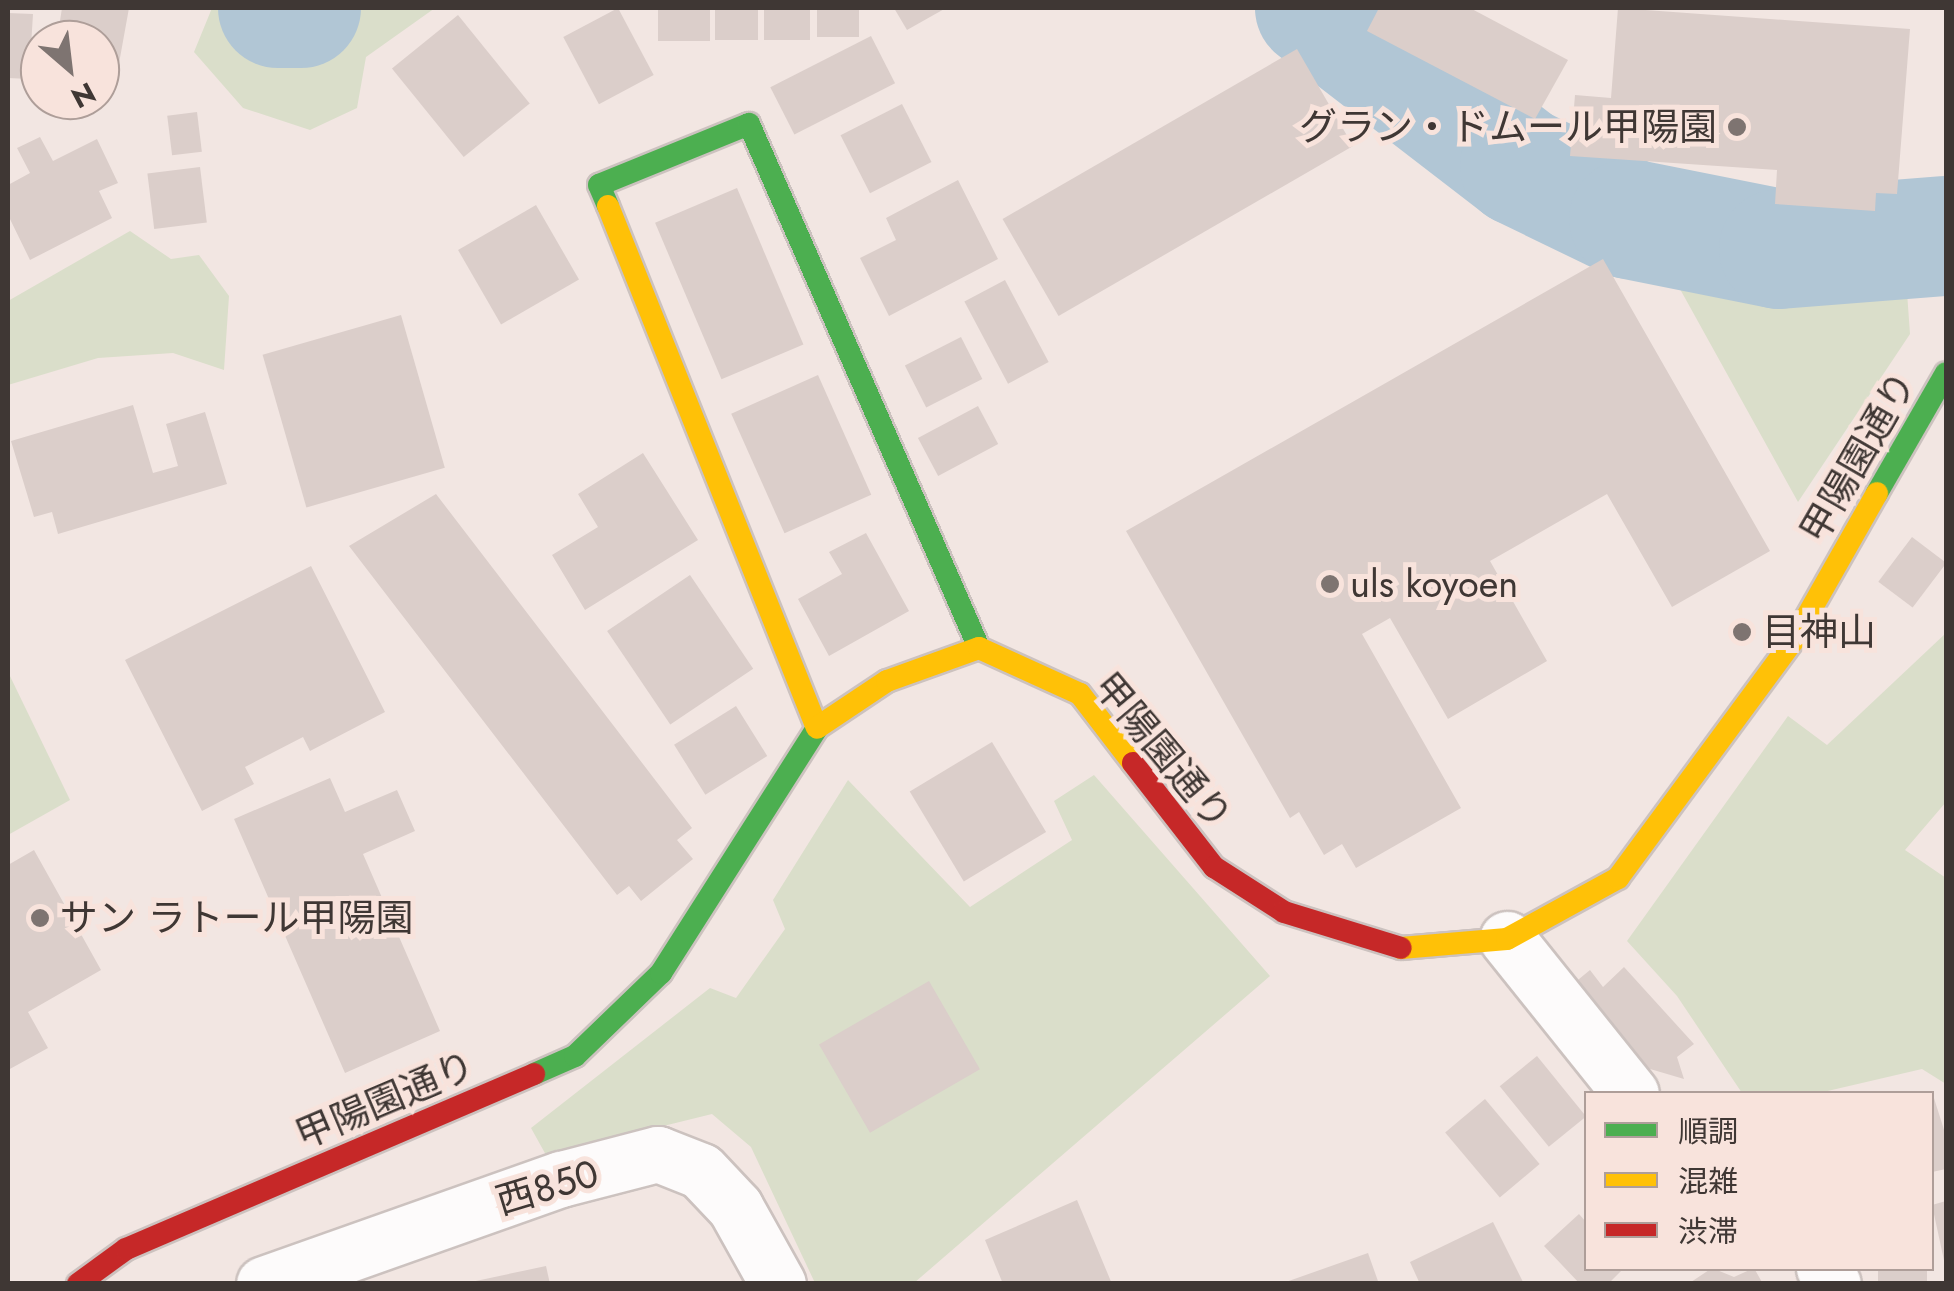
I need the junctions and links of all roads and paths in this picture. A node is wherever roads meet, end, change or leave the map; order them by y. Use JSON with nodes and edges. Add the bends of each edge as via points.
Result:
{"nodes":[{"id":1,"x":1946,"y":372,"type":"edge"},
{"id":2,"x":979,"y":648,"type":"junction"},
{"id":3,"x":818,"y":728,"type":"junction"},
{"id":4,"x":1508,"y":939,"type":"junction"},
{"id":5,"x":1629,"y":1091,"type":"edge"},
{"id":6,"x":78,"y":1284,"type":"edge"},
{"id":7,"x":264,"y":1284,"type":"edge"},
{"id":8,"x":778,"y":1284,"type":"edge"}],
"edges":[{"from":1,"to":4,"type":"street","name":"甲陽園通り","via":[[1793,641],[1618,878]]},
{"from":2,"to":3,"type":"street","name":"甲陽園通り","via":[[887,681]]},
{"from":2,"to":3,"type":"street","via":[[749,124],[600,185]]},
{"from":2,"to":4,"type":"street","name":"甲陽園通り","via":[[1080,694],[1214,867],[1284,912],[1386,949]]},
{"from":3,"to":6,"type":"street","name":"甲陽園通り","via":[[661,973],[574,1056],[126,1249]]},
{"from":4,"to":5,"type":"street"},
{"from":7,"to":8,"type":"street","name":"西８５０","via":[[561,1180],[658,1154],[712,1183]]}]}
